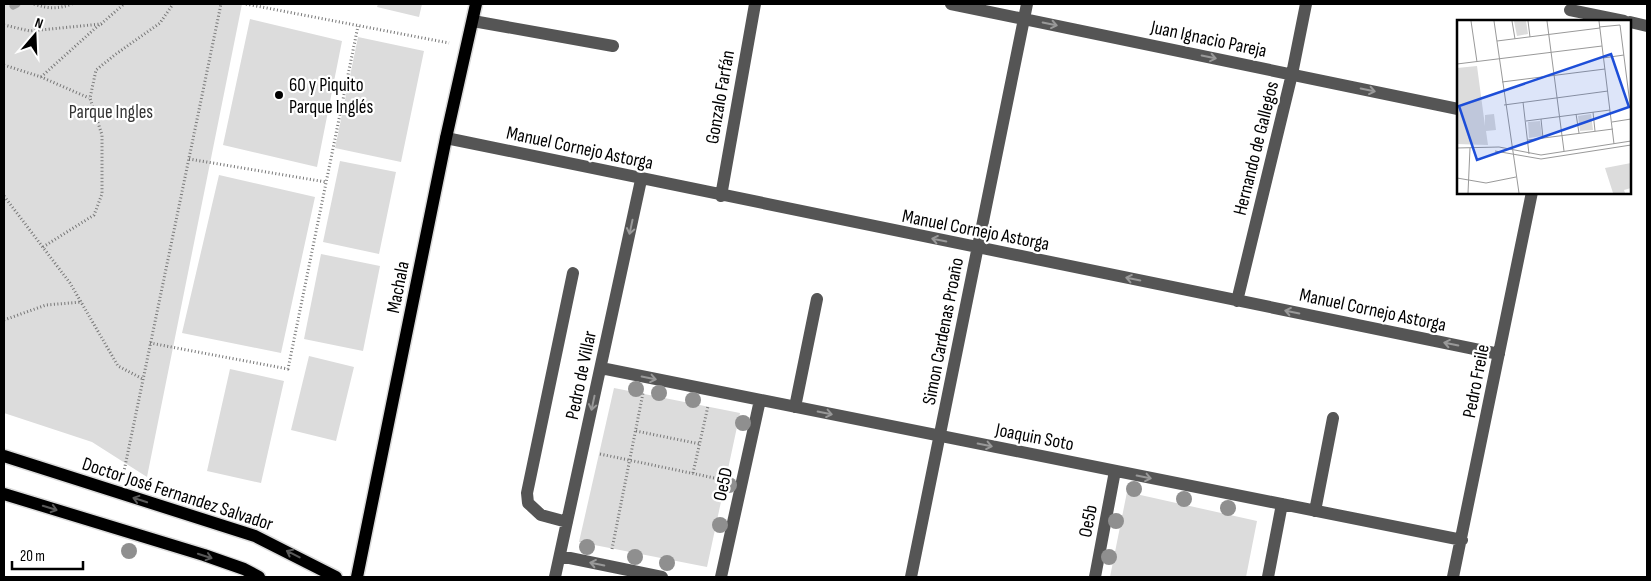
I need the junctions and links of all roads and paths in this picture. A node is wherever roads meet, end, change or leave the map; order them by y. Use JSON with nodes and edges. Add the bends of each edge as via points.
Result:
{"nodes":[{"id":1,"x":34,"y":4,"type":"edge"},
{"id":2,"x":72,"y":4,"type":"edge"},
{"id":3,"x":124,"y":4,"type":"edge"},
{"id":4,"x":173,"y":4,"type":"edge"},
{"id":5,"x":221,"y":4,"type":"edge"},
{"id":6,"x":246,"y":4,"type":"edge"},
{"id":7,"x":476,"y":4,"type":"edge"},
{"id":8,"x":755,"y":4,"type":"edge"},
{"id":9,"x":951,"y":4,"type":"edge"},
{"id":10,"x":1027,"y":4,"type":"edge"},
{"id":11,"x":1306,"y":4,"type":"edge"},
{"id":12,"x":1570,"y":12,"type":"edge"},
{"id":13,"x":1024,"y":18,"type":"junction"},
{"id":14,"x":473,"y":20,"type":"junction"},
{"id":15,"x":1618,"y":20,"type":"edge"},
{"id":16,"x":1631,"y":22,"type":"edge"},
{"id":17,"x":101,"y":24,"type":"junction"},
{"id":18,"x":4,"y":25,"type":"edge"},
{"id":19,"x":358,"y":26,"type":"junction"},
{"id":20,"x":1647,"y":26,"type":"edge"},
{"id":21,"x":612,"y":46,"type":"dead end"},
{"id":22,"x":467,"y":47,"type":"junction"},
{"id":23,"x":4,"y":65,"type":"edge"},
{"id":24,"x":1292,"y":74,"type":"junction"},
{"id":25,"x":40,"y":77,"type":"junction"},
{"id":26,"x":90,"y":98,"type":"junction"},
{"id":27,"x":1457,"y":109,"type":"edge"},
{"id":28,"x":446,"y":138,"type":"junction"},
{"id":29,"x":189,"y":159,"type":"junction"},
{"id":30,"x":641,"y":180,"type":"junction"},
{"id":31,"x":326,"y":182,"type":"junction"},
{"id":32,"x":1532,"y":194,"type":"edge"},
{"id":33,"x":4,"y":196,"type":"edge"},
{"id":34,"x":721,"y":196,"type":"junction"},
{"id":35,"x":43,"y":247,"type":"junction"},
{"id":36,"x":978,"y":248,"type":"junction"},
{"id":37,"x":573,"y":274,"type":"dead end"},
{"id":38,"x":817,"y":299,"type":"dead end"},
{"id":39,"x":1237,"y":301,"type":"junction"},
{"id":40,"x":82,"y":302,"type":"junction"},
{"id":41,"x":4,"y":320,"type":"edge"},
{"id":42,"x":150,"y":343,"type":"junction"},
{"id":43,"x":1499,"y":354,"type":"junction"},
{"id":44,"x":601,"y":368,"type":"junction"},
{"id":45,"x":143,"y":379,"type":"junction"},
{"id":46,"x":644,"y":390,"type":"dead end"},
{"id":47,"x":760,"y":400,"type":"junction"},
{"id":48,"x":709,"y":403,"type":"dead end"},
{"id":49,"x":795,"y":407,"type":"junction"},
{"id":50,"x":1333,"y":418,"type":"dead end"},
{"id":51,"x":636,"y":431,"type":"junction"},
{"id":52,"x":941,"y":436,"type":"junction"},
{"id":53,"x":700,"y":444,"type":"junction"},
{"id":54,"x":595,"y":452,"type":"dead end"},
{"id":55,"x":4,"y":456,"type":"edge"},
{"id":56,"x":630,"y":460,"type":"junction"},
{"id":57,"x":1116,"y":471,"type":"junction"},
{"id":58,"x":693,"y":473,"type":"junction"},
{"id":59,"x":730,"y":482,"type":"dead end"},
{"id":60,"x":120,"y":493,"type":"junction"},
{"id":61,"x":4,"y":494,"type":"edge"},
{"id":62,"x":1282,"y":504,"type":"junction"},
{"id":63,"x":1315,"y":510,"type":"junction"},
{"id":64,"x":567,"y":522,"type":"junction"},
{"id":65,"x":1462,"y":540,"type":"junction"},
{"id":66,"x":611,"y":552,"type":"dead end"},
{"id":67,"x":560,"y":556,"type":"junction"},
{"id":68,"x":259,"y":577,"type":"edge"},
{"id":69,"x":336,"y":577,"type":"edge"},
{"id":70,"x":357,"y":577,"type":"edge"},
{"id":71,"x":555,"y":577,"type":"edge"},
{"id":72,"x":662,"y":577,"type":"edge"},
{"id":73,"x":721,"y":577,"type":"edge"},
{"id":74,"x":911,"y":577,"type":"edge"},
{"id":75,"x":1095,"y":577,"type":"edge"},
{"id":76,"x":1268,"y":577,"type":"edge"},
{"id":77,"x":1453,"y":577,"type":"edge"}],
"edges":[{"from":1,"to":2,"type":"path","via":[[59,8]]},
{"from":3,"to":17,"type":"path"},
{"from":4,"to":26,"type":"path","via":[[160,24],[96,70]]},
{"from":5,"to":29,"type":"path"},
{"from":6,"to":19,"type":"path"},
{"from":7,"to":14,"type":"main road","name":"Machala"},
{"from":8,"to":34,"type":"street","name":"Gonzalo Farfán"},
{"from":9,"to":13,"type":"street","name":"Juan Ignacio Pareja"},
{"from":10,"to":13,"type":"street","name":"Simon Cardenas Proaño"},
{"from":11,"to":24,"type":"street","name":"Hernando de Gallegos"},
{"from":12,"to":15,"type":"street"},
{"from":13,"to":24,"type":"street","name":"Juan Ignacio Pareja","one_way":true},
{"from":13,"to":36,"type":"street","name":"Simon Cardenas Proaño"},
{"from":14,"to":21,"type":"street"},
{"from":14,"to":22,"type":"main road","name":"Machala"},
{"from":16,"to":20,"type":"street"},
{"from":17,"to":18,"type":"path","via":[[30,31]]},
{"from":17,"to":25,"type":"path"},
{"from":19,"to":22,"type":"path"},
{"from":19,"to":31,"type":"path"},
{"from":22,"to":28,"type":"main road","name":"Machala"},
{"from":23,"to":25,"type":"path"},
{"from":24,"to":27,"type":"street","name":"Juan Ignacio Pareja","one_way":true},
{"from":24,"to":39,"type":"street","name":"Hernando de Gallegos"},
{"from":25,"to":26,"type":"path"},
{"from":26,"to":35,"type":"path","via":[[102,135],[102,194],[94,215]]},
{"from":28,"to":30,"type":"street","name":"Manuel Cornejo Astorga"},
{"from":28,"to":70,"type":"main road","name":"Machala"},
{"from":29,"to":31,"type":"path"},
{"from":29,"to":42,"type":"path"},
{"from":30,"to":34,"type":"street","name":"Manuel Cornejo Astorga"},
{"from":30,"to":44,"type":"street","name":"Pedro de Villar","one_way":true},
{"from":31,"to":42,"type":"path","via":[[288,369]]},
{"from":32,"to":43,"type":"street","name":"Pedro Freile"},
{"from":33,"to":35,"type":"path"},
{"from":36,"to":34,"type":"street","name":"Manuel Cornejo Astorga","one_way":true},
{"from":35,"to":40,"type":"path"},
{"from":39,"to":36,"type":"street","name":"Manuel Cornejo Astorga","one_way":true},
{"from":36,"to":52,"type":"street","name":"Simon Cardenas Proaño"},
{"from":37,"to":64,"type":"street","via":[[527,493],[528,503],[541,515]]},
{"from":38,"to":49,"type":"street"},
{"from":43,"to":39,"type":"street","name":"Manuel Cornejo Astorga","one_way":true},
{"from":40,"to":41,"type":"path","via":[[46,306]]},
{"from":40,"to":45,"type":"path","via":[[118,366]]},
{"from":42,"to":45,"type":"path"},
{"from":43,"to":65,"type":"street","name":"Pedro Freile"},
{"from":44,"to":47,"type":"street","name":"Joaquin Soto","one_way":true},
{"from":44,"to":64,"type":"street","name":"Pedro de Villar","one_way":true},
{"from":45,"to":60,"type":"path"},
{"from":46,"to":51,"type":"path"},
{"from":47,"to":49,"type":"street","name":"Joaquin Soto"},
{"from":47,"to":73,"type":"street","name":"Oe5D"},
{"from":48,"to":53,"type":"path"},
{"from":49,"to":52,"type":"street","name":"Joaquin Soto","one_way":true},
{"from":50,"to":63,"type":"street"},
{"from":51,"to":53,"type":"path"},
{"from":51,"to":56,"type":"path"},
{"from":52,"to":57,"type":"street","name":"Joaquin Soto","one_way":true},
{"from":52,"to":74,"type":"street","name":"Simon Cardenas Proaño"},
{"from":53,"to":58,"type":"path"},
{"from":54,"to":56,"type":"path"},
{"from":55,"to":60,"type":"main road","name":"Doctor José Fernandez Salvador"},
{"from":56,"to":58,"type":"path"},
{"from":56,"to":66,"type":"path"},
{"from":57,"to":62,"type":"street","name":"Joaquin Soto","one_way":true},
{"from":57,"to":75,"type":"street","name":"Oe5b"},
{"from":58,"to":59,"type":"path"},
{"from":69,"to":60,"type":"main road","name":"Doctor José Fernandez Salvador","one_way":true,"via":[[255,536]]},
{"from":61,"to":68,"type":"main road","one_way":true,"via":[[204,556]]},
{"from":62,"to":63,"type":"street","name":"Joaquin Soto"},
{"from":62,"to":76,"type":"street"},
{"from":63,"to":65,"type":"street","name":"Joaquin Soto"},
{"from":64,"to":67,"type":"street","name":"Pedro de Villar"},
{"from":65,"to":77,"type":"street","name":"Pedro Freile"},
{"from":67,"to":71,"type":"street","name":"Pedro de Villar"},
{"from":72,"to":67,"type":"street","one_way":true}]}
